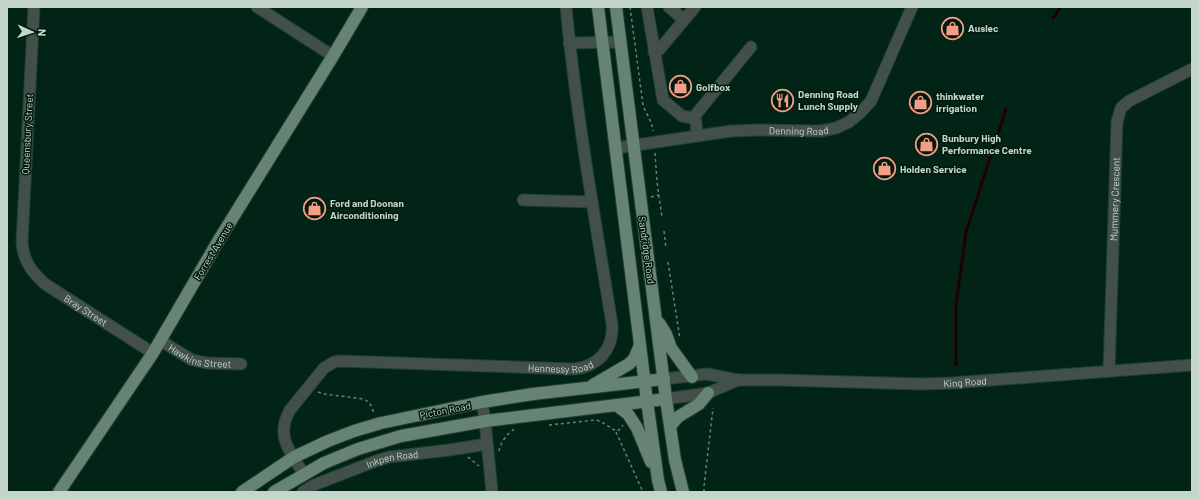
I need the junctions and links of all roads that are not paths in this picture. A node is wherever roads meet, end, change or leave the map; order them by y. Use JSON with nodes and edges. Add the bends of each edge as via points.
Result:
{"nodes":[{"id":1,"x":34,"y":7,"type":"edge"},
{"id":2,"x":257,"y":7,"type":"edge"},
{"id":3,"x":362,"y":7,"type":"edge"},
{"id":4,"x":566,"y":7,"type":"edge"},
{"id":5,"x":598,"y":7,"type":"edge"},
{"id":6,"x":616,"y":7,"type":"edge"},
{"id":7,"x":647,"y":7,"type":"edge"},
{"id":8,"x":669,"y":7,"type":"edge"},
{"id":9,"x":695,"y":7,"type":"edge"},
{"id":10,"x":912,"y":7,"type":"edge"},
{"id":11,"x":684,"y":20,"type":"junction"},
{"id":12,"x":621,"y":42,"type":"junction"},
{"id":13,"x":569,"y":43,"type":"junction"},
{"id":14,"x":602,"y":43,"type":"junction"},
{"id":15,"x":751,"y":47,"type":"dead end"},
{"id":16,"x":654,"y":52,"type":"junction"},
{"id":17,"x":333,"y":56,"type":"junction"},
{"id":18,"x":1192,"y":69,"type":"edge"},
{"id":19,"x":693,"y":118,"type":"junction"},
{"id":20,"x":697,"y":135,"type":"junction"},
{"id":21,"x":634,"y":145,"type":"junction"},
{"id":22,"x":616,"y":148,"type":"junction"},
{"id":23,"x":523,"y":200,"type":"dead end"},
{"id":24,"x":592,"y":202,"type":"junction"},
{"id":25,"x":25,"y":260,"type":"joint"},
{"id":26,"x":656,"y":318,"type":"junction"},
{"id":27,"x":161,"y":341,"type":"junction"},
{"id":28,"x":640,"y":345,"type":"junction"},
{"id":29,"x":153,"y":353,"type":"junction"},
{"id":30,"x":241,"y":364,"type":"dead end"},
{"id":31,"x":1192,"y":366,"type":"edge"},
{"id":32,"x":1109,"y":371,"type":"junction"},
{"id":33,"x":692,"y":377,"type":"junction"},
{"id":34,"x":664,"y":380,"type":"junction"},
{"id":35,"x":738,"y":380,"type":"junction"},
{"id":36,"x":644,"y":382,"type":"junction"},
{"id":37,"x":589,"y":388,"type":"junction"},
{"id":38,"x":708,"y":393,"type":"junction"},
{"id":39,"x":666,"y":399,"type":"junction"},
{"id":40,"x":647,"y":401,"type":"junction"},
{"id":41,"x":482,"y":402,"type":"junction"},
{"id":42,"x":616,"y":405,"type":"junction"},
{"id":43,"x":485,"y":421,"type":"junction"},
{"id":44,"x":670,"y":426,"type":"junction"},
{"id":45,"x":487,"y":444,"type":"junction"},
{"id":46,"x":294,"y":457,"type":"junction"},
{"id":47,"x":304,"y":474,"type":"junction"},
{"id":48,"x":658,"y":480,"type":"junction"},
{"id":49,"x":59,"y":492,"type":"edge"},
{"id":50,"x":242,"y":492,"type":"edge"},
{"id":51,"x":274,"y":492,"type":"edge"},
{"id":52,"x":303,"y":492,"type":"edge"},
{"id":53,"x":492,"y":492,"type":"edge"},
{"id":54,"x":661,"y":492,"type":"edge"},
{"id":55,"x":683,"y":492,"type":"edge"}],
"edges":[{"from":1,"to":25,"type":"street","name":"Queensbury Street","via":[[22,242]]},
{"from":2,"to":17,"type":"street"},
{"from":3,"to":17,"type":"main road","name":"Forrest Avenue"},
{"from":4,"to":13,"type":"street","name":"Hennessy Road"},
{"from":5,"to":14,"type":"main road","name":"Sandridge Road"},
{"from":6,"to":12,"type":"main road","name":"Sandridge Road"},
{"from":7,"to":16,"type":"street"},
{"from":8,"to":11,"type":"street"},
{"from":9,"to":11,"type":"street"},
{"from":10,"to":20,"type":"street","name":"Denning Road","via":[[871,101],[849,122],[820,131],[759,130]]},
{"from":11,"to":16,"type":"street","via":[[659,50]]},
{"from":12,"to":14,"type":"street"},
{"from":12,"to":21,"type":"main road","name":"Sandridge Road"},
{"from":13,"to":14,"type":"street"},
{"from":13,"to":24,"type":"street","name":"Hennessy Road"},
{"from":14,"to":22,"type":"main road","name":"Sandridge Road"},
{"from":15,"to":19,"type":"street"},
{"from":16,"to":19,"type":"street","via":[[664,102],[682,116]]},
{"from":17,"to":27,"type":"main road","name":"Forrest Avenue","via":[[217,243]]},
{"from":18,"to":32,"type":"street","name":"Mummery Crescent","via":[[1129,100],[1121,108],[1117,122]]},
{"from":19,"to":20,"type":"street","via":[[696,122]]},
{"from":20,"to":21,"type":"street","name":"Denning Road"},
{"from":21,"to":22,"type":"street","name":"Denning Road"},
{"from":21,"to":26,"type":"main road","name":"Sandridge Road"},
{"from":22,"to":28,"type":"main road","name":"Sandridge Road"},
{"from":23,"to":24,"type":"street"},
{"from":24,"to":46,"type":"street","name":"Hennessy Road","via":[[613,330],[611,342],[597,361],[573,369],[334,362],[324,368],[286,417],[283,434]]},
{"from":25,"to":29,"type":"street","name":"Bray Street","via":[[34,274],[45,284]]},
{"from":26,"to":33,"type":"main road","via":[[671,348]]},
{"from":26,"to":34,"type":"main road","name":"Sandridge Road"},
{"from":27,"to":29,"type":"main road","name":"Forrest Avenue"},
{"from":27,"to":30,"type":"street","name":"Hawkins Street","via":[[192,360]]},
{"from":28,"to":36,"type":"main road","name":"Sandridge Road"},
{"from":28,"to":37,"type":"main road","via":[[629,364]]},
{"from":29,"to":49,"type":"main road","name":"Forrest Avenue"},
{"from":31,"to":32,"type":"street","name":"King Road"},
{"from":32,"to":35,"type":"street","name":"King Road","via":[[922,384]]},
{"from":33,"to":34,"type":"street","name":"King Road"},
{"from":33,"to":35,"type":"street","name":"King Road","via":[[707,374]]},
{"from":34,"to":36,"type":"main road","name":"Picton Road"},
{"from":34,"to":39,"type":"main road","name":"Sandridge Road"},
{"from":35,"to":38,"type":"street","name":"King Road"},
{"from":36,"to":37,"type":"main road","name":"Picton Road"},
{"from":36,"to":40,"type":"main road","name":"Sandridge Road"},
{"from":37,"to":41,"type":"main road","name":"Picton Road"},
{"from":38,"to":39,"type":"street","name":"King Road"},
{"from":38,"to":44,"type":"main road","via":[[699,404],[678,417]]},
{"from":39,"to":40,"type":"main road","name":"Picton Road"},
{"from":39,"to":44,"type":"main road","name":"Sandridge Road"},
{"from":40,"to":42,"type":"main road","name":"Picton Road"},
{"from":40,"to":48,"type":"main road","name":"Sandridge Road"},
{"from":41,"to":43,"type":"street"},
{"from":41,"to":46,"type":"main road","name":"Picton Road","via":[[381,422],[354,430]]},
{"from":42,"to":43,"type":"main road","name":"Picton Road"},
{"from":42,"to":48,"type":"main road","via":[[628,414],[637,428]]},
{"from":43,"to":45,"type":"street"},
{"from":43,"to":47,"type":"main road","name":"Picton Road","via":[[383,441],[324,463]]},
{"from":44,"to":55,"type":"main road","name":"Sandridge Road"},
{"from":45,"to":52,"type":"street","name":"Inkpen Road","via":[[389,457],[336,476]]},
{"from":45,"to":53,"type":"street"},
{"from":46,"to":47,"type":"street","name":"Hennessy Road"},
{"from":46,"to":50,"type":"main road","name":"Picton Road"},
{"from":47,"to":51,"type":"main road","name":"Picton Road"},
{"from":48,"to":54,"type":"main road","name":"Sandridge Road"}]}
